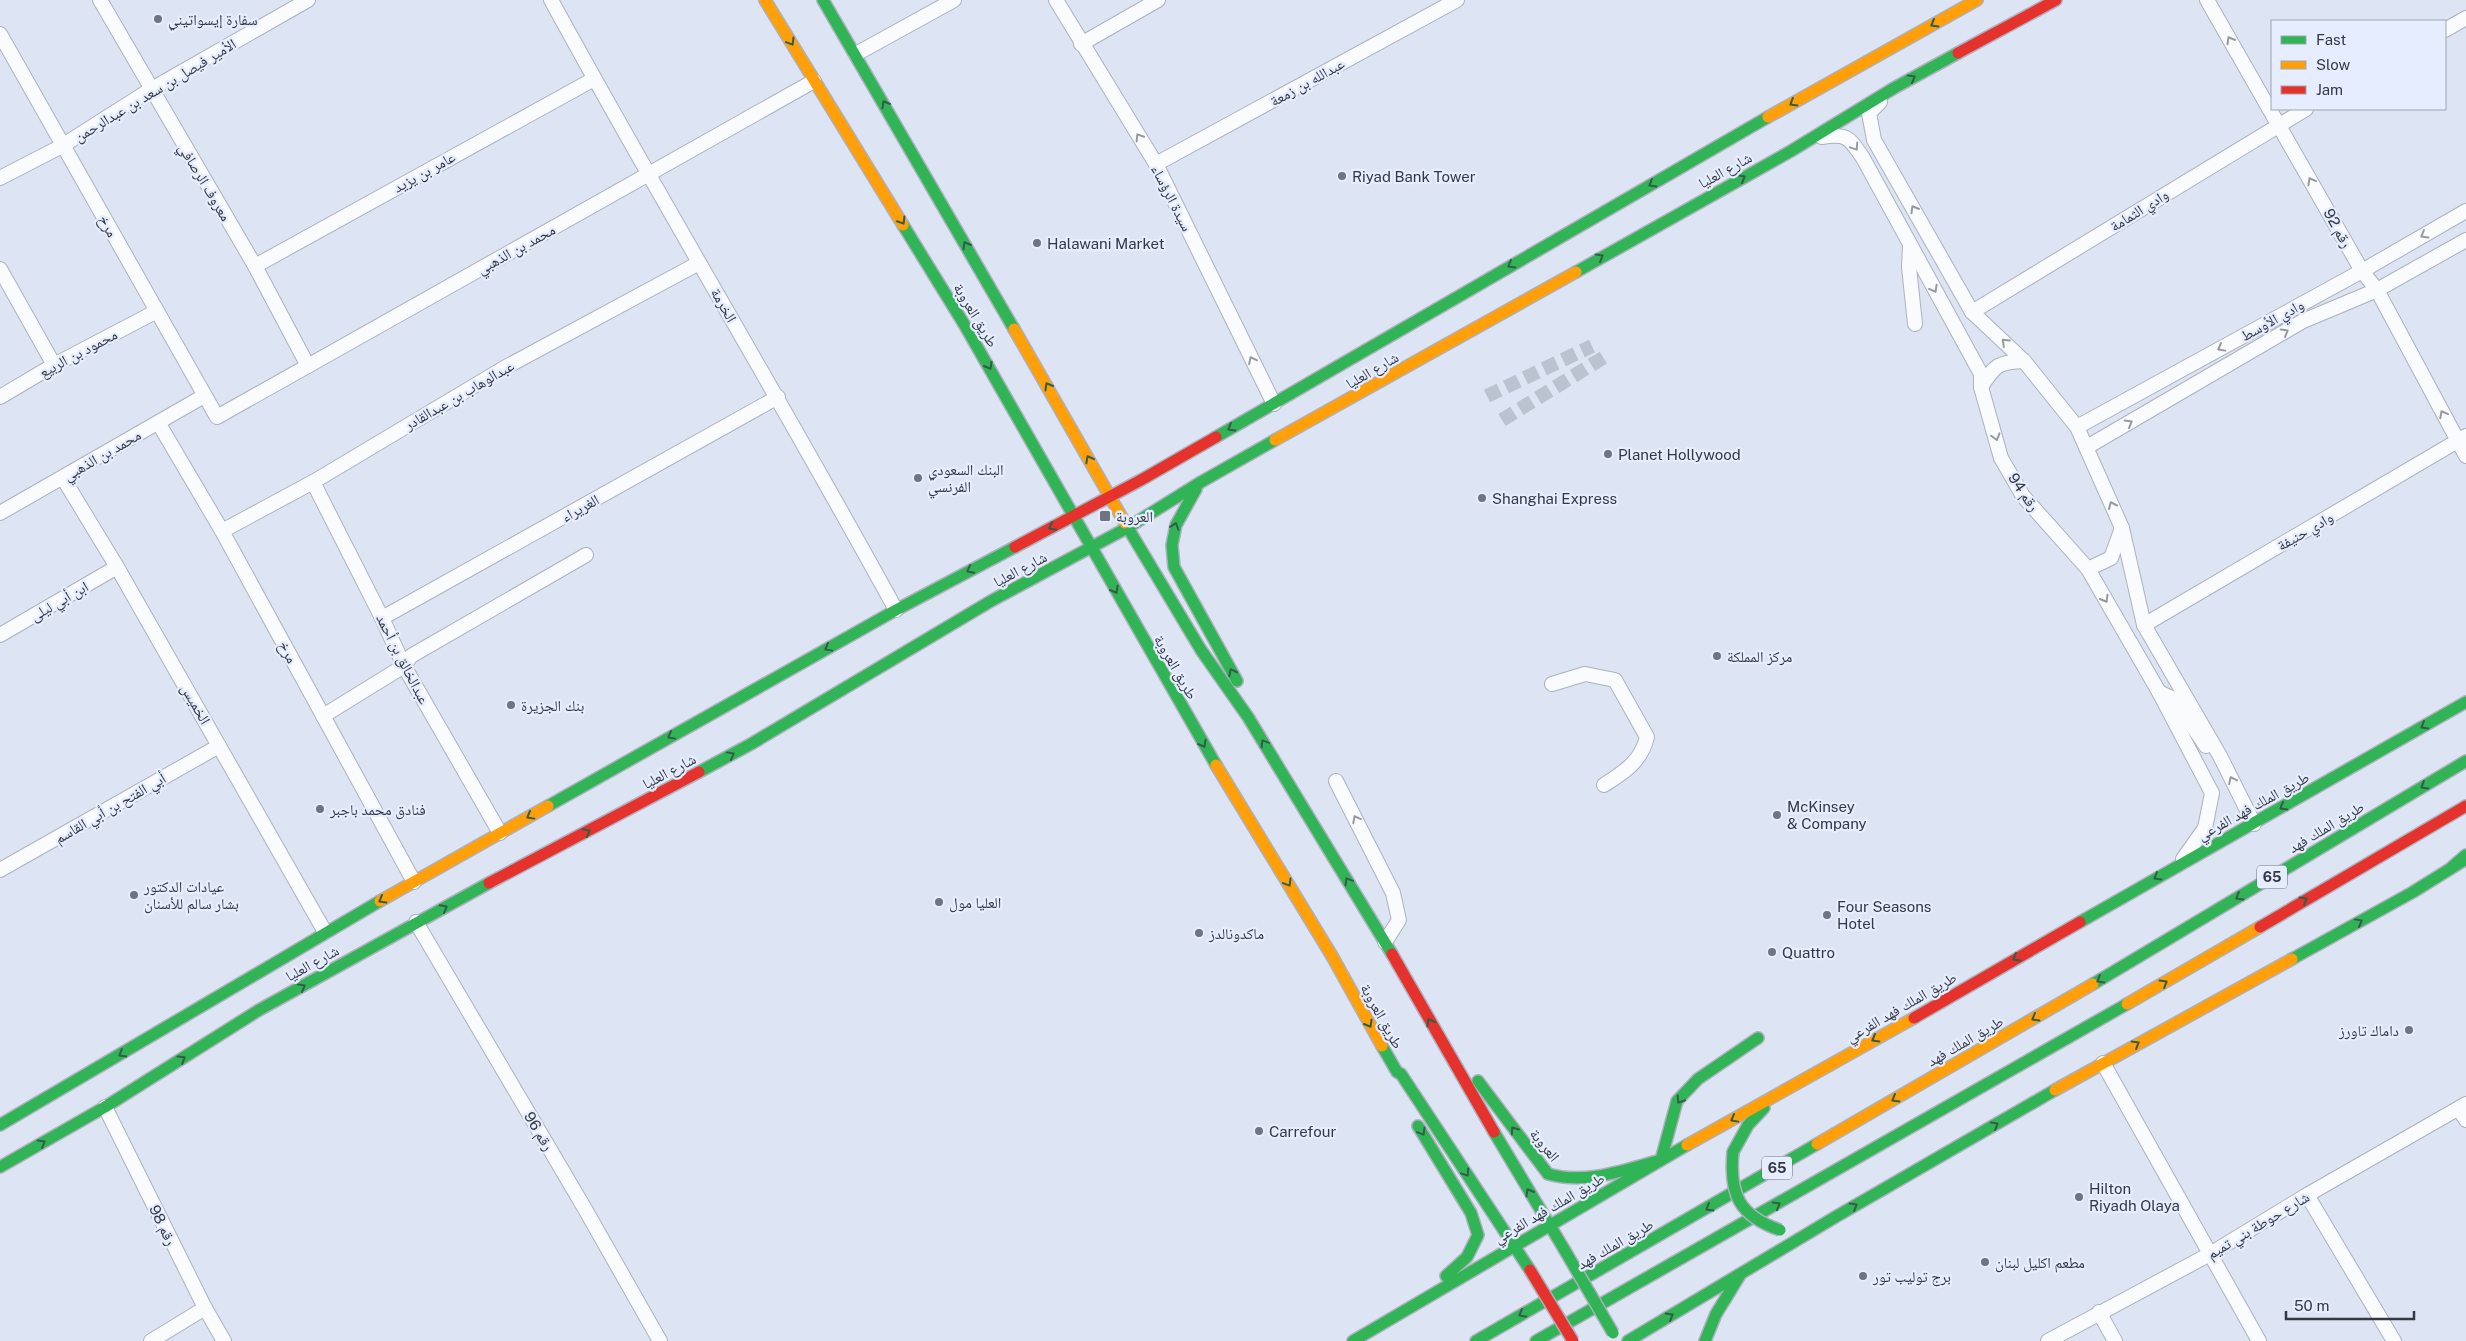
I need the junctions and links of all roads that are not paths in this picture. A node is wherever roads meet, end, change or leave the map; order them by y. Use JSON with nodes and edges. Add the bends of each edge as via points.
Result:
{"nodes":[{"id":1,"x":100,"y":0,"type":"edge"},
{"id":2,"x":308,"y":0,"type":"edge"},
{"id":3,"x":551,"y":0,"type":"edge"},
{"id":4,"x":765,"y":0,"type":"edge"},
{"id":5,"x":823,"y":0,"type":"edge"},
{"id":6,"x":954,"y":0,"type":"edge"},
{"id":7,"x":1056,"y":0,"type":"edge"},
{"id":8,"x":1158,"y":0,"type":"edge"},
{"id":9,"x":1457,"y":0,"type":"edge"},
{"id":10,"x":1977,"y":0,"type":"edge"},
{"id":11,"x":2056,"y":0,"type":"edge"},
{"id":12,"x":2206,"y":0,"type":"edge"},
{"id":13,"x":2466,"y":18,"type":"edge"},
{"id":14,"x":2446,"y":29,"type":"edge"},
{"id":15,"x":0,"y":34,"type":"edge"},
{"id":16,"x":1082,"y":44,"type":"junction"},
{"id":17,"x":856,"y":54,"type":"junction"},
{"id":18,"x":1878,"y":56,"type":"junction"},
{"id":19,"x":1864,"y":75,"type":"dead end"},
{"id":20,"x":594,"y":78,"type":"junction"},
{"id":21,"x":814,"y":81,"type":"junction"},
{"id":22,"x":1894,"y":88,"type":"junction"},
{"id":23,"x":150,"y":90,"type":"junction"},
{"id":24,"x":1866,"y":93,"type":"dead end"},
{"id":25,"x":2304,"y":110,"type":"edge"},
{"id":26,"x":2279,"y":124,"type":"junction"},
{"id":27,"x":1811,"y":138,"type":"junction"},
{"id":28,"x":62,"y":146,"type":"junction"},
{"id":29,"x":1156,"y":164,"type":"junction"},
{"id":30,"x":648,"y":175,"type":"junction"},
{"id":31,"x":0,"y":178,"type":"edge"},
{"id":32,"x":2466,"y":211,"type":"edge"},
{"id":33,"x":2466,"y":240,"type":"edge"},
{"id":34,"x":1910,"y":245,"type":"junction"},
{"id":35,"x":699,"y":263,"type":"junction"},
{"id":36,"x":255,"y":266,"type":"junction"},
{"id":37,"x":0,"y":269,"type":"edge"},
{"id":38,"x":2362,"y":271,"type":"junction"},
{"id":39,"x":2377,"y":290,"type":"junction"},
{"id":40,"x":157,"y":311,"type":"junction"},
{"id":41,"x":1972,"y":312,"type":"junction"},
{"id":42,"x":1914,"y":324,"type":"dead end"},
{"id":43,"x":2024,"y":361,"type":"junction"},
{"id":44,"x":54,"y":365,"type":"junction"},
{"id":45,"x":308,"y":366,"type":"junction"},
{"id":46,"x":1981,"y":387,"type":"junction"},
{"id":47,"x":204,"y":396,"type":"junction"},
{"id":48,"x":0,"y":397,"type":"edge"},
{"id":49,"x":778,"y":398,"type":"junction"},
{"id":50,"x":1274,"y":404,"type":"junction"},
{"id":51,"x":217,"y":417,"type":"joint"},
{"id":52,"x":159,"y":424,"type":"junction"},
{"id":53,"x":2077,"y":427,"type":"junction"},
{"id":54,"x":2462,"y":439,"type":"edge"},
{"id":55,"x":2087,"y":448,"type":"junction"},
{"id":56,"x":2466,"y":456,"type":"edge"},
{"id":57,"x":63,"y":478,"type":"junction"},
{"id":58,"x":313,"y":482,"type":"junction"},
{"id":59,"x":1201,"y":482,"type":"junction"},
{"id":60,"x":1110,"y":496,"type":"junction"},
{"id":61,"x":0,"y":513,"type":"edge"},
{"id":62,"x":1074,"y":515,"type":"junction"},
{"id":63,"x":1128,"y":528,"type":"junction"},
{"id":64,"x":2122,"y":528,"type":"junction"},
{"id":65,"x":222,"y":531,"type":"junction"},
{"id":66,"x":1090,"y":548,"type":"junction"},
{"id":67,"x":586,"y":554,"type":"dead end"},
{"id":68,"x":117,"y":567,"type":"junction"},
{"id":69,"x":2088,"y":569,"type":"junction"},
{"id":70,"x":896,"y":610,"type":"junction"},
{"id":71,"x":382,"y":618,"type":"junction"},
{"id":72,"x":2144,"y":624,"type":"junction"},
{"id":73,"x":0,"y":635,"type":"edge"},
{"id":74,"x":404,"y":666,"type":"junction"},
{"id":75,"x":1552,"y":684,"type":"dead end"},
{"id":76,"x":2159,"y":692,"type":"junction"},
{"id":77,"x":2466,"y":702,"type":"edge"},
{"id":78,"x":323,"y":716,"type":"junction"},
{"id":79,"x":1248,"y":717,"type":"junction"},
{"id":80,"x":219,"y":746,"type":"junction"},
{"id":81,"x":2220,"y":756,"type":"junction"},
{"id":82,"x":2466,"y":761,"type":"edge"},
{"id":83,"x":1336,"y":781,"type":"dead end"},
{"id":84,"x":1604,"y":785,"type":"dead end"},
{"id":85,"x":2466,"y":806,"type":"edge"},
{"id":86,"x":2254,"y":824,"type":"junction"},
{"id":87,"x":500,"y":833,"type":"junction"},
{"id":88,"x":2466,"y":857,"type":"edge"},
{"id":89,"x":2180,"y":863,"type":"junction"},
{"id":90,"x":0,"y":870,"type":"edge"},
{"id":91,"x":414,"y":882,"type":"junction"},
{"id":92,"x":416,"y":922,"type":"junction"},
{"id":93,"x":331,"y":942,"type":"junction"},
{"id":94,"x":1385,"y":942,"type":"junction"},
{"id":95,"x":321,"y":976,"type":"junction"},
{"id":96,"x":1758,"y":1038,"type":"dead end"},
{"id":97,"x":1444,"y":1047,"type":"junction"},
{"id":98,"x":2103,"y":1063,"type":"junction"},
{"id":99,"x":1397,"y":1072,"type":"junction"},
{"id":100,"x":1773,"y":1098,"type":"junction"},
{"id":101,"x":1404,"y":1099,"type":"dead end"},
{"id":102,"x":105,"y":1107,"type":"junction"},
{"id":103,"x":2464,"y":1111,"type":"edge"},
{"id":104,"x":1411,"y":1114,"type":"dead end"},
{"id":105,"x":0,"y":1125,"type":"edge"},
{"id":106,"x":1661,"y":1160,"type":"junction"},
{"id":107,"x":0,"y":1167,"type":"edge"},
{"id":108,"x":2307,"y":1196,"type":"junction"},
{"id":109,"x":1837,"y":1216,"type":"junction"},
{"id":110,"x":1549,"y":1226,"type":"junction"},
{"id":111,"x":1515,"y":1245,"type":"junction"},
{"id":112,"x":2210,"y":1254,"type":"junction"},
{"id":113,"x":1740,"y":1275,"type":"junction"},
{"id":114,"x":1418,"y":1303,"type":"junction"},
{"id":115,"x":205,"y":1308,"type":"junction"},
{"id":116,"x":2099,"y":1312,"type":"junction"},
{"id":117,"x":1616,"y":1337,"type":"edge"},
{"id":118,"x":151,"y":1341,"type":"edge"},
{"id":119,"x":224,"y":1341,"type":"edge"},
{"id":120,"x":660,"y":1341,"type":"edge"},
{"id":121,"x":1353,"y":1341,"type":"edge"},
{"id":122,"x":1476,"y":1341,"type":"edge"},
{"id":123,"x":1536,"y":1341,"type":"edge"},
{"id":124,"x":1573,"y":1341,"type":"edge"},
{"id":125,"x":1628,"y":1341,"type":"edge"},
{"id":126,"x":1705,"y":1341,"type":"edge"},
{"id":127,"x":2048,"y":1341,"type":"edge"},
{"id":128,"x":2115,"y":1341,"type":"edge"},
{"id":129,"x":2260,"y":1341,"type":"edge"},
{"id":130,"x":2394,"y":1341,"type":"edge"}],
"edges":[{"from":1,"to":23,"type":"street","name":"معروف الرصافي"},
{"from":2,"to":23,"type":"street","name":"الأمير فيصل بن سعد بن عبدالرحمن"},
{"from":3,"to":20,"type":"street","name":"الخرمة"},
{"from":4,"to":21,"type":"main road","name":"طريق العروبة","one_way":true},
{"from":5,"to":17,"type":"main road","name":"طريق العروبة"},
{"from":6,"to":17,"type":"street"},
{"from":7,"to":16,"type":"street","name":"سيدة الرؤساء"},
{"from":8,"to":16,"type":"street"},
{"from":9,"to":29,"type":"street","name":"عبدالله بن زمعة"},
{"from":10,"to":18,"type":"main road","name":"شارع العليا","one_way":true},
{"from":22,"to":11,"type":"main road","name":"شارع العليا","one_way":true},
{"from":26,"to":12,"type":"street","name":"رقم 92","one_way":true},
{"from":13,"to":14,"type":"street"},
{"from":15,"to":28,"type":"street","name":"مرخ"},
{"from":29,"to":16,"type":"street","name":"سيدة الرؤساء","one_way":true},
{"from":60,"to":17,"type":"main road","name":"طريق العروبة","one_way":true},
{"from":18,"to":19,"type":"main road"},
{"from":18,"to":50,"type":"main road","name":"شارع العليا","one_way":true},
{"from":20,"to":30,"type":"street","name":"الخرمة"},
{"from":20,"to":36,"type":"street","name":"عامر بن يزيد"},
{"from":21,"to":30,"type":"street","name":"محمد بن الذهبي"},
{"from":21,"to":62,"type":"main road","name":"طريق العروبة","one_way":true,"via":[[964,324]]},
{"from":22,"to":24,"type":"main road"},
{"from":22,"to":27,"type":"main road","name":"شارع العليا"},
{"from":41,"to":22,"type":"street","one_way":true,"via":[[1874,140],[1869,113]]},
{"from":23,"to":28,"type":"street","name":"الأمير فيصل بن سعد بن عبدالرحمن"},
{"from":23,"to":36,"type":"street","name":"معروف الرصافي"},
{"from":25,"to":26,"type":"street","name":"وادي الثمامة"},
{"from":38,"to":26,"type":"street","name":"رقم 92","one_way":true},
{"from":26,"to":41,"type":"street","name":"وادي الثمامة"},
{"from":27,"to":34,"type":"street","name":"رقم 94","one_way":true,"via":[[1838,135],[1849,138]]},
{"from":59,"to":27,"type":"main road","name":"شارع العليا","one_way":true},
{"from":28,"to":31,"type":"street","name":"الأمير فيصل بن سعد بن عبدالرحمن"},
{"from":28,"to":40,"type":"street","name":"مرخ"},
{"from":50,"to":29,"type":"street","name":"سيدة الرؤساء","one_way":true},
{"from":30,"to":35,"type":"street","name":"الخرمة"},
{"from":30,"to":45,"type":"street","name":"محمد بن الذهبي"},
{"from":32,"to":38,"type":"street","name":"وادي الأوسط","one_way":true},
{"from":33,"to":39,"type":"street","name":"وادي الأوسط"},
{"from":34,"to":42,"type":"street"},
{"from":34,"to":46,"type":"street","name":"رقم 94","one_way":true,"via":[[1981,374]]},
{"from":35,"to":49,"type":"street","name":"الخرمة"},
{"from":35,"to":58,"type":"street","name":"عبدالوهاب بن عبدالقادر","via":[[504,368]]},
{"from":36,"to":45,"type":"street","name":"معروف الرصافي"},
{"from":37,"to":44,"type":"street"},
{"from":38,"to":39,"type":"street","name":"رقم 92"},
{"from":38,"to":53,"type":"street","name":"وادي الأوسط","one_way":true},
{"from":54,"to":39,"type":"street","name":"رقم 92","one_way":true},
{"from":55,"to":39,"type":"street","name":"وادي الأوسط","one_way":true,"via":[[2303,321]]},
{"from":40,"to":44,"type":"street","name":"محمود بن الربيع"},
{"from":40,"to":47,"type":"street","name":"مرخ"},
{"from":43,"to":41,"type":"street","one_way":true},
{"from":43,"to":46,"type":"street","via":[[2004,361],[1993,368]]},
{"from":43,"to":53,"type":"street"},
{"from":44,"to":48,"type":"street","name":"محمود بن الربيع"},
{"from":45,"to":51,"type":"street","name":"محمد بن الذهبي"},
{"from":46,"to":69,"type":"street","name":"رقم 94","one_way":true,"via":[[2001,458],[2023,496]]},
{"from":47,"to":51,"type":"street","name":"مرخ"},
{"from":47,"to":52,"type":"street","name":"محمد بن الذهبي"},
{"from":49,"to":70,"type":"street","name":"الخرمة"},
{"from":49,"to":71,"type":"street","name":"الغريراء"},
{"from":50,"to":60,"type":"main road","name":"شارع العليا","one_way":true},
{"from":52,"to":57,"type":"street","name":"محمد بن الذهبي","via":[[109,449]]},
{"from":52,"to":65,"type":"street","name":"مرخ"},
{"from":53,"to":55,"type":"street"},
{"from":54,"to":56,"type":"street","name":"رقم 92"},
{"from":54,"to":72,"type":"street","name":"وادي حنيفة"},
{"from":64,"to":55,"type":"street","one_way":true},
{"from":57,"to":61,"type":"street","name":"محمد بن الذهبي"},
{"from":57,"to":68,"type":"street","name":"الخميس"},
{"from":58,"to":65,"type":"street","name":"عبدالوهاب بن عبدالقادر"},
{"from":58,"to":71,"type":"street","name":"عبدالخالق بن أحمد"},
{"from":59,"to":63,"type":"main road","name":"شارع العليا"},
{"from":79,"to":59,"type":"main road","one_way":true,"via":[[1243,694],[1232,670],[1174,567],[1170,554],[1172,535],[1181,509]]},
{"from":60,"to":62,"type":"main road","name":"شارع العليا"},
{"from":60,"to":63,"type":"main road","name":"طريق العروبة"},
{"from":62,"to":66,"type":"main road","name":"طريق العروبة"},
{"from":62,"to":70,"type":"main road","name":"شارع العليا","one_way":true},
{"from":63,"to":66,"type":"main road","name":"شارع العليا"},
{"from":63,"to":79,"type":"main road","name":"طريق العروبة","via":[[1201,650]]},
{"from":64,"to":69,"type":"street","via":[[2111,558]]},
{"from":64,"to":72,"type":"street"},
{"from":65,"to":78,"type":"street","name":"مرخ"},
{"from":92,"to":66,"type":"main road","name":"شارع العليا","one_way":true,"via":[[751,744],[991,601]]},
{"from":66,"to":99,"type":"main road","name":"طريق العروبة","one_way":true,"via":[[1204,747],[1332,956]]},
{"from":67,"to":74,"type":"street","via":[[411,656]]},
{"from":68,"to":73,"type":"street","name":"ابن أبي ليلى"},
{"from":68,"to":80,"type":"street","name":"الخميس"},
{"from":69,"to":76,"type":"street","name":"رقم 94","one_way":true},
{"from":70,"to":87,"type":"main road","name":"شارع العليا","one_way":true},
{"from":71,"to":74,"type":"street","name":"عبدالخالق بن أحمد"},
{"from":72,"to":81,"type":"street"},
{"from":74,"to":78,"type":"street"},
{"from":74,"to":87,"type":"street","name":"عبدالخالق بن أحمد"},
{"from":75,"to":84,"type":"street","via":[[1586,674],[1615,680],[1647,737],[1641,756]]},
{"from":76,"to":81,"type":"street","via":[[2174,698],[2202,744]]},
{"from":76,"to":89,"type":"street","name":"رقم 94","via":[[2212,793],[2205,828]]},
{"from":77,"to":86,"type":"main road","name":"طريق الملك فهد الفرعي","one_way":true},
{"from":78,"to":91,"type":"street","name":"مرخ"},
{"from":94,"to":79,"type":"main road","name":"طريق العروبة","one_way":true},
{"from":80,"to":90,"type":"street","name":"أبي الفتح بن أبي القاسم"},
{"from":80,"to":93,"type":"street","name":"الخميس"},
{"from":86,"to":81,"type":"street","one_way":true},
{"from":82,"to":122,"type":"main road","name":"طريق الملك فهد","number":"65","one_way":true,"via":[[2060,1003]]},
{"from":94,"to":83,"type":"street","one_way":true,"via":[[1399,920],[1393,893]]},
{"from":123,"to":85,"type":"main road","number":"65","one_way":true,"via":[[2074,1035]]},
{"from":86,"to":89,"type":"main road","name":"طريق الملك فهد الفرعي"},
{"from":87,"to":91,"type":"main road","name":"شارع العليا"},
{"from":98,"to":88,"type":"main road","one_way":true,"via":[[2413,892]]},
{"from":89,"to":100,"type":"main road","name":"طريق الملك فهد الفرعي","one_way":true},
{"from":91,"to":93,"type":"main road","name":"شارع العليا","one_way":true},
{"from":92,"to":95,"type":"main road","name":"شارع العليا"},
{"from":92,"to":120,"type":"street","name":"رقم 96"},
{"from":93,"to":95,"type":"main road","via":[[337,959]]},
{"from":93,"to":105,"type":"main road","name":"شارع العليا","one_way":true,"via":[[240,985]]},
{"from":97,"to":94,"type":"main road","name":"طريق العروبة","one_way":true},
{"from":102,"to":95,"type":"main road","name":"شارع العليا","one_way":true,"via":[[259,1010]]},
{"from":96,"to":106,"type":"main road","one_way":true,"via":[[1698,1079],[1677,1101]]},
{"from":106,"to":97,"type":"main road","name":"العروبة","one_way":true,"via":[[1584,1179],[1548,1174],[1482,1085]]},
{"from":110,"to":97,"type":"main road","name":"طريق العروبة","one_way":true},
{"from":109,"to":98,"type":"main road","one_way":true},
{"from":98,"to":112,"type":"street"},
{"from":99,"to":101,"type":"main road"},
{"from":99,"to":111,"type":"main road","name":"طريق العروبة","one_way":true},
{"from":100,"to":106,"type":"main road","name":"طريق الملك فهد الفرعي","one_way":true},
{"from":100,"to":109,"type":"main road","bridge":true,"via":[[1748,1125],[1733,1152],[1730,1171],[1740,1204],[1762,1225],[1789,1228]]},
{"from":107,"to":102,"type":"main road","name":"شارع العليا","one_way":true},
{"from":102,"to":115,"type":"street","name":"رقم 98"},
{"from":103,"to":108,"type":"street","name":"شارع حوطة بني تميم"},
{"from":104,"to":114,"type":"main road","one_way":true,"via":[[1471,1213],[1478,1235],[1467,1257]]},
{"from":106,"to":110,"type":"main road","name":"طريق الملك فهد الفرعي"},
{"from":108,"to":112,"type":"street","name":"شارع حوطة بني تميم"},
{"from":108,"to":130,"type":"street"},
{"from":109,"to":113,"type":"main road"},
{"from":110,"to":111,"type":"main road","name":"طريق الملك فهد الفرعي"},
{"from":110,"to":117,"type":"main road","name":"طريق العروبة","bridge":true},
{"from":111,"to":114,"type":"main road","name":"طريق الملك فهد الفرعي"},
{"from":111,"to":124,"type":"main road","name":"طريق العروبة","bridge":true},
{"from":112,"to":116,"type":"street","name":"شارع حوطة بني تميم"},
{"from":112,"to":129,"type":"street"},
{"from":125,"to":113,"type":"main road","one_way":true},
{"from":113,"to":126,"type":"main road","via":[[1716,1314]]},
{"from":114,"to":121,"type":"main road","name":"طريق الملك فهد الفرعي"},
{"from":115,"to":118,"type":"street"},
{"from":115,"to":119,"type":"street","name":"رقم 98"},
{"from":116,"to":127,"type":"street","name":"شارع حوطة بني تميم"},
{"from":116,"to":128,"type":"street"}]}
